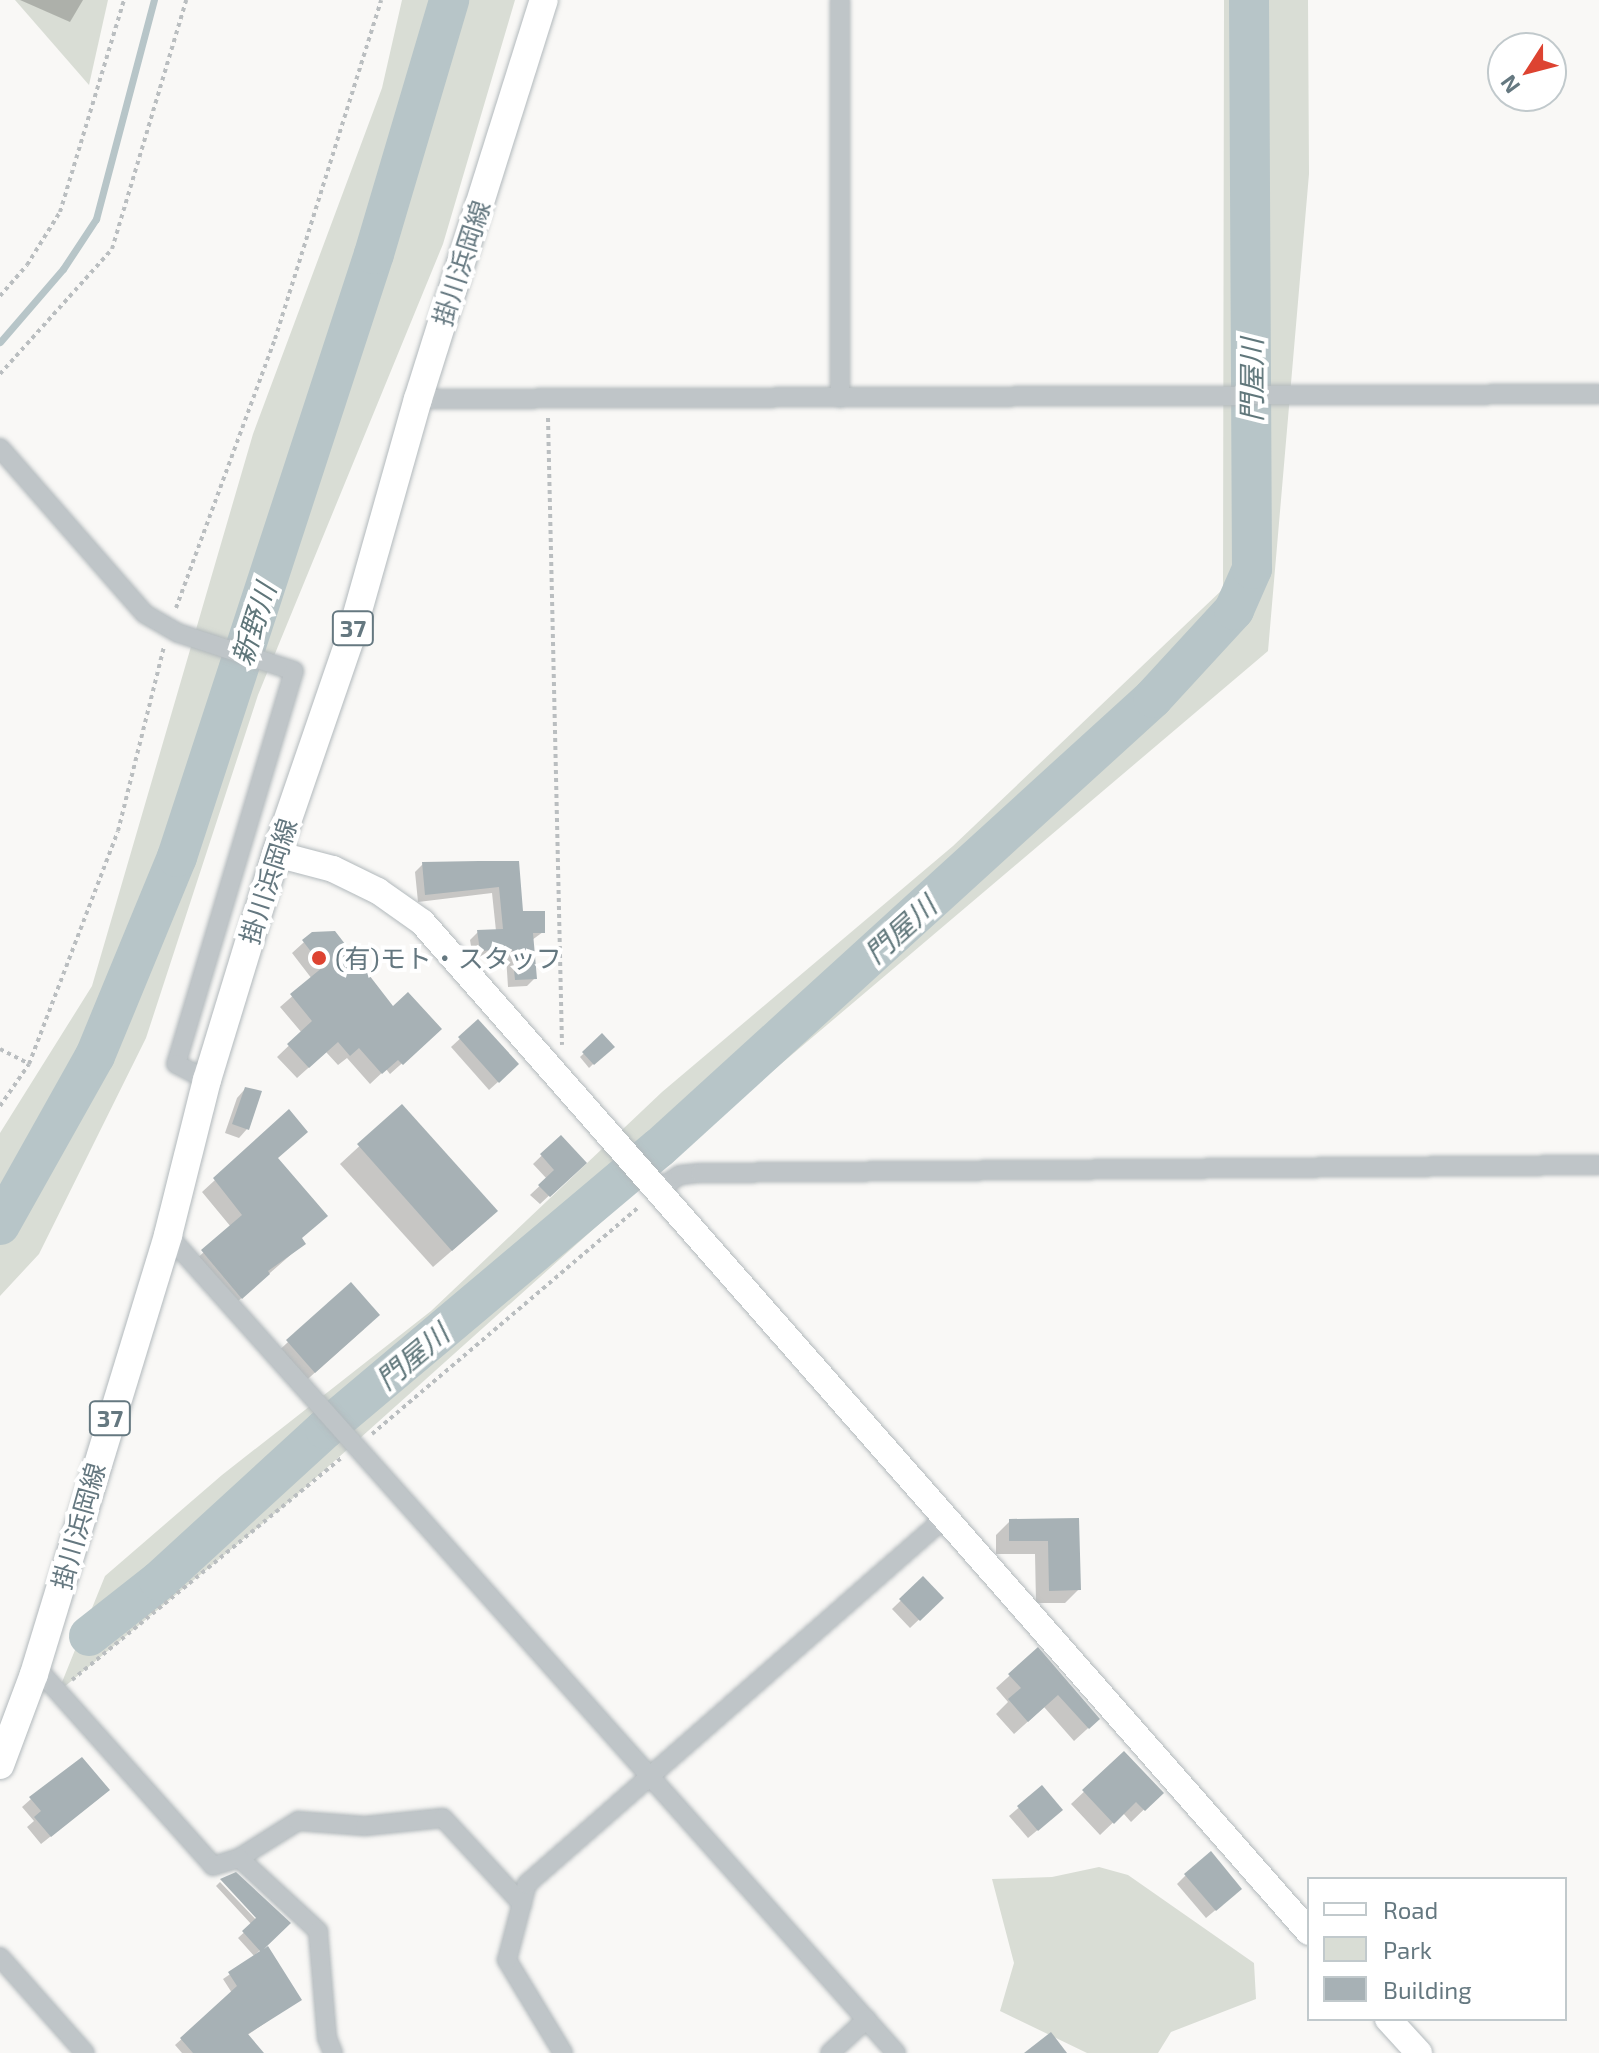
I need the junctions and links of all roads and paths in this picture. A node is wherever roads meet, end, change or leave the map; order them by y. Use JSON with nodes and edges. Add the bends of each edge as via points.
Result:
{"nodes":[{"id":1,"x":124,"y":0,"type":"edge"},
{"id":2,"x":186,"y":0,"type":"edge"},
{"id":3,"x":381,"y":0,"type":"edge"},
{"id":4,"x":544,"y":0,"type":"edge"},
{"id":5,"x":840,"y":0,"type":"edge"},
{"id":6,"x":0,"y":296,"type":"edge"},
{"id":7,"x":0,"y":374,"type":"edge"},
{"id":8,"x":1599,"y":394,"type":"edge"},
{"id":9,"x":840,"y":398,"type":"junction"},
{"id":10,"x":418,"y":399,"type":"junction"},
{"id":11,"x":548,"y":402,"type":"junction"},
{"id":12,"x":0,"y":448,"type":"edge"},
{"id":13,"x":173,"y":630,"type":"junction"},
{"id":14,"x":276,"y":854,"type":"junction"},
{"id":15,"x":0,"y":1049,"type":"edge"},
{"id":16,"x":546,"y":1062,"type":"junction"},
{"id":17,"x":29,"y":1064,"type":"junction"},
{"id":18,"x":207,"y":1080,"type":"junction"},
{"id":19,"x":0,"y":1106,"type":"edge"},
{"id":20,"x":1599,"y":1165,"type":"edge"},
{"id":21,"x":659,"y":1189,"type":"junction"},
{"id":22,"x":168,"y":1235,"type":"junction"},
{"id":23,"x":947,"y":1516,"type":"junction"},
{"id":24,"x":36,"y":1667,"type":"junction"},
{"id":25,"x":0,"y":1765,"type":"edge"},
{"id":26,"x":650,"y":1774,"type":"junction"},
{"id":27,"x":239,"y":1858,"type":"junction"},
{"id":28,"x":522,"y":1904,"type":"junction"},
{"id":29,"x":1307,"y":1930,"type":"edge"},
{"id":30,"x":0,"y":1957,"type":"edge"},
{"id":31,"x":867,"y":2019,"type":"junction"},
{"id":32,"x":1390,"y":2021,"type":"edge"},
{"id":33,"x":85,"y":2053,"type":"edge"},
{"id":34,"x":333,"y":2053,"type":"edge"},
{"id":35,"x":563,"y":2053,"type":"edge"},
{"id":36,"x":830,"y":2053,"type":"edge"},
{"id":37,"x":896,"y":2053,"type":"edge"},
{"id":38,"x":1419,"y":2053,"type":"edge"}],
"edges":[{"from":1,"to":6,"type":"path","via":[[60,212]]},
{"from":2,"to":7,"type":"path","via":[[112,249]]},
{"from":3,"to":13,"type":"path","via":[[275,339]]},
{"from":4,"to":10,"type":"main road","name":"掛川浜岡線","number":"37"},
{"from":5,"to":9,"type":"street"},
{"from":8,"to":9,"type":"street"},
{"from":9,"to":11,"type":"street"},
{"from":10,"to":11,"type":"street"},
{"from":10,"to":14,"type":"main road","name":"掛川浜岡線","number":"37","via":[[350,639]]},
{"from":11,"to":16,"type":"path","via":[[562,1045]]},
{"from":12,"to":13,"type":"street","via":[[145,614]]},
{"from":13,"to":17,"type":"path","via":[[118,831]]},
{"from":13,"to":18,"type":"street","via":[[294,671],[176,1064]]},
{"from":14,"to":16,"type":"street","via":[[333,869],[378,891],[422,922]]},
{"from":14,"to":18,"type":"main road","name":"掛川浜岡線","number":"37"},
{"from":15,"to":17,"type":"path"},
{"from":16,"to":21,"type":"street"},
{"from":17,"to":19,"type":"path"},
{"from":18,"to":22,"type":"main road","name":"掛川浜岡線","number":"37"},
{"from":20,"to":21,"type":"street","via":[[700,1173],[680,1175]]},
{"from":21,"to":23,"type":"street"},
{"from":22,"to":24,"type":"main road","name":"掛川浜岡線","number":"37"},
{"from":22,"to":26,"type":"street"},
{"from":23,"to":26,"type":"street"},
{"from":23,"to":29,"type":"street"},
{"from":24,"to":25,"type":"main road","name":"掛川浜岡線","number":"37"},
{"from":24,"to":27,"type":"street","via":[[192,1847],[213,1866]]},
{"from":26,"to":28,"type":"street","via":[[527,1884]]},
{"from":26,"to":31,"type":"street"},
{"from":27,"to":28,"type":"street","via":[[298,1821],[365,1826],[443,1818]]},
{"from":27,"to":34,"type":"street","via":[[318,1931],[327,2038]]},
{"from":28,"to":35,"type":"street","via":[[507,1960]]},
{"from":30,"to":33,"type":"street"},
{"from":31,"to":36,"type":"street"},
{"from":31,"to":37,"type":"street"},
{"from":32,"to":38,"type":"street"}]}
